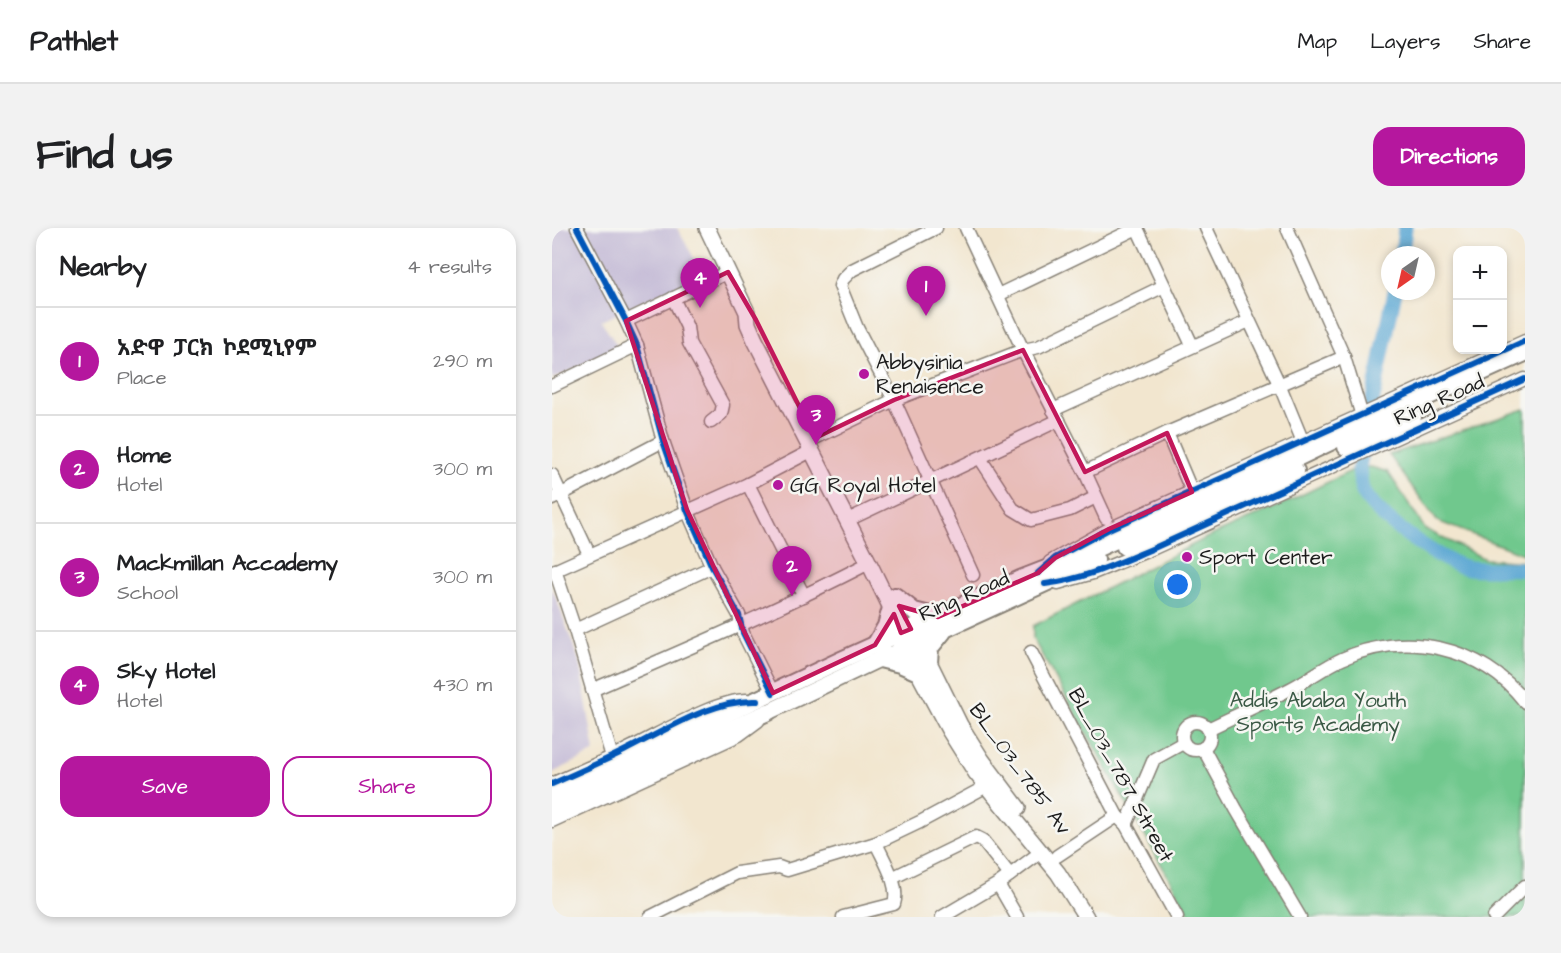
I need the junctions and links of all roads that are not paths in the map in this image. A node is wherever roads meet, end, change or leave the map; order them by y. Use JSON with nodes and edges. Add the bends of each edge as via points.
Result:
{"nodes":[{"id":1,"x":577,"y":228,"type":"edge"},
{"id":2,"x":707,"y":228,"type":"edge"},
{"id":3,"x":936,"y":228,"type":"edge"},
{"id":4,"x":966,"y":228,"type":"edge"},
{"id":5,"x":1137,"y":228,"type":"edge"},
{"id":6,"x":1206,"y":228,"type":"edge"},
{"id":7,"x":1287,"y":228,"type":"edge"},
{"id":8,"x":728,"y":272,"type":"junction"},
{"id":9,"x":1164,"y":286,"type":"junction"},
{"id":10,"x":998,"y":295,"type":"junction"},
{"id":11,"x":673,"y":298,"type":"junction"},
{"id":12,"x":626,"y":321,"type":"junction"},
{"id":13,"x":1249,"y":321,"type":"junction"},
{"id":14,"x":1525,"y":341,"type":"edge"},
{"id":15,"x":637,"y":345,"type":"junction"},
{"id":16,"x":1192,"y":345,"type":"junction"},
{"id":17,"x":1023,"y":350,"type":"junction"},
{"id":18,"x":1525,"y":353,"type":"edge"},
{"id":19,"x":1344,"y":357,"type":"junction"},
{"id":20,"x":1525,"y":364,"type":"edge"},
{"id":21,"x":1525,"y":379,"type":"edge"},
{"id":22,"x":552,"y":386,"type":"edge"},
{"id":23,"x":1280,"y":386,"type":"junction"},
{"id":24,"x":894,"y":400,"type":"junction"},
{"id":25,"x":1056,"y":415,"type":"junction"},
{"id":26,"x":711,"y":422,"type":"dead end"},
{"id":27,"x":1366,"y":428,"type":"junction"},
{"id":28,"x":1167,"y":432,"type":"junction"},
{"id":29,"x":663,"y":441,"type":"junction"},
{"id":30,"x":1303,"y":442,"type":"junction"},
{"id":31,"x":813,"y":445,"type":"junction"},
{"id":32,"x":980,"y":459,"type":"junction"},
{"id":33,"x":1085,"y":472,"type":"junction"},
{"id":34,"x":552,"y":476,"type":"edge"},
{"id":35,"x":931,"y":479,"type":"junction"},
{"id":36,"x":748,"y":484,"type":"junction"},
{"id":37,"x":1192,"y":492,"type":"junction"},
{"id":38,"x":557,"y":496,"type":"edge"},
{"id":39,"x":1096,"y":497,"type":"junction"},
{"id":40,"x":687,"y":510,"type":"junction"},
{"id":41,"x":854,"y":516,"type":"junction"},
{"id":42,"x":1106,"y":518,"type":"dead end"},
{"id":43,"x":589,"y":554,"type":"junction"},
{"id":44,"x":869,"y":562,"type":"junction"},
{"id":45,"x":712,"y":567,"type":"junction"},
{"id":46,"x":554,"y":571,"type":"edge"},
{"id":47,"x":973,"y":574,"type":"dead end"},
{"id":48,"x":1042,"y":578,"type":"junction"},
{"id":49,"x":804,"y":596,"type":"junction"},
{"id":50,"x":893,"y":602,"type":"junction"},
{"id":51,"x":941,"y":623,"type":"junction"},
{"id":52,"x":741,"y":626,"type":"junction"},
{"id":53,"x":575,"y":630,"type":"junction"},
{"id":54,"x":907,"y":640,"type":"junction"},
{"id":55,"x":878,"y":652,"type":"junction"},
{"id":56,"x":1031,"y":652,"type":"dead end"},
{"id":57,"x":924,"y":668,"type":"junction"},
{"id":58,"x":591,"y":690,"type":"junction"},
{"id":59,"x":773,"y":693,"type":"junction"},
{"id":60,"x":1525,"y":702,"type":"edge"},
{"id":61,"x":762,"y":706,"type":"junction"},
{"id":62,"x":1208,"y":729,"type":"junction"},
{"id":63,"x":1183,"y":743,"type":"junction"},
{"id":64,"x":1203,"y":748,"type":"junction"},
{"id":65,"x":612,"y":757,"type":"junction"},
{"id":66,"x":552,"y":784,"type":"edge"},
{"id":67,"x":987,"y":786,"type":"junction"},
{"id":68,"x":552,"y":796,"type":"edge"},
{"id":69,"x":552,"y":809,"type":"edge"},
{"id":70,"x":1122,"y":820,"type":"junction"},
{"id":71,"x":552,"y":821,"type":"edge"},
{"id":72,"x":876,"y":843,"type":"junction"},
{"id":73,"x":1041,"y":852,"type":"junction"},
{"id":74,"x":1057,"y":855,"type":"junction"},
{"id":75,"x":1010,"y":875,"type":"junction"},
{"id":76,"x":892,"y":878,"type":"junction"},
{"id":77,"x":998,"y":884,"type":"junction"},
{"id":78,"x":1525,"y":886,"type":"edge"},
{"id":79,"x":650,"y":917,"type":"edge"},
{"id":80,"x":843,"y":917,"type":"edge"},
{"id":81,"x":942,"y":917,"type":"edge"},
{"id":82,"x":1017,"y":917,"type":"edge"},
{"id":83,"x":1086,"y":917,"type":"edge"},
{"id":84,"x":1096,"y":917,"type":"edge"},
{"id":85,"x":1177,"y":917,"type":"edge"},
{"id":86,"x":1300,"y":917,"type":"edge"},
{"id":87,"x":1494,"y":917,"type":"edge"}],
"edges":[{"from":1,"to":12,"type":"street"},
{"from":2,"to":8,"type":"main road"},
{"from":3,"to":24,"type":"street","via":[[852,270],[840,286]]},
{"from":4,"to":10,"type":"street"},
{"from":5,"to":9,"type":"street"},
{"from":5,"to":10,"type":"street"},
{"from":6,"to":13,"type":"street"},
{"from":7,"to":19,"type":"street"},
{"from":8,"to":11,"type":"street"},
{"from":8,"to":31,"type":"main road","via":[[747,312],[748,324]]},
{"from":9,"to":16,"type":"street"},
{"from":9,"to":17,"type":"street"},
{"from":10,"to":17,"type":"street"},
{"from":11,"to":12,"type":"street"},
{"from":11,"to":26,"type":"street","via":[[687,327],[689,343],[723,405],[721,414]]},
{"from":12,"to":15,"type":"street"},
{"from":13,"to":16,"type":"street"},
{"from":13,"to":23,"type":"street"},
{"from":14,"to":27,"type":"street","name":"Ring Road","via":[[1391,403]]},
{"from":15,"to":22,"type":"street"},
{"from":15,"to":29,"type":"street"},
{"from":16,"to":25,"type":"street"},
{"from":17,"to":24,"type":"street"},
{"from":17,"to":25,"type":"street"},
{"from":18,"to":27,"type":"highway","name":"Ring Road"},
{"from":19,"to":23,"type":"street"},
{"from":19,"to":27,"type":"street"},
{"from":20,"to":27,"type":"highway","name":"Ring Road"},
{"from":21,"to":27,"type":"street","name":"Ring Road"},
{"from":23,"to":28,"type":"street"},
{"from":23,"to":30,"type":"street"},
{"from":24,"to":31,"type":"street"},
{"from":24,"to":35,"type":"street"},
{"from":25,"to":32,"type":"street"},
{"from":25,"to":33,"type":"street"},
{"from":27,"to":30,"type":"street"},
{"from":27,"to":48,"type":"highway","name":"Ring Road"},
{"from":27,"to":48,"type":"highway","name":"Ring Road","via":[[1348,452]]},
{"from":28,"to":33,"type":"street"},
{"from":28,"to":37,"type":"street"},
{"from":29,"to":38,"type":"street"},
{"from":29,"to":40,"type":"street"},
{"from":30,"to":37,"type":"street"},
{"from":31,"to":36,"type":"street"},
{"from":31,"to":41,"type":"main road"},
{"from":31,"to":44,"type":"main road"},
{"from":32,"to":35,"type":"street"},
{"from":32,"to":39,"type":"street","via":[[1013,508],[1031,520],[1070,510]]},
{"from":33,"to":39,"type":"street"},
{"from":34,"to":38,"type":"street"},
{"from":35,"to":41,"type":"street"},
{"from":35,"to":47,"type":"street"},
{"from":36,"to":40,"type":"street"},
{"from":36,"to":49,"type":"street"},
{"from":37,"to":48,"type":"street","via":[[1055,558]]},
{"from":38,"to":43,"type":"street"},
{"from":39,"to":42,"type":"street"},
{"from":40,"to":43,"type":"street"},
{"from":40,"to":45,"type":"street"},
{"from":41,"to":50,"type":"main road"},
{"from":43,"to":46,"type":"street"},
{"from":44,"to":49,"type":"street"},
{"from":44,"to":50,"type":"main road"},
{"from":45,"to":52,"type":"street","via":[[739,615]]},
{"from":45,"to":53,"type":"street"},
{"from":46,"to":53,"type":"street"},
{"from":48,"to":51,"type":"highway","name":"Ring Road","via":[[1020,579]]},
{"from":49,"to":52,"type":"street"},
{"from":50,"to":51,"type":"highway"},
{"from":50,"to":54,"type":"main road","name":"BL_03_785 Av"},
{"from":50,"to":55,"type":"highway"},
{"from":51,"to":54,"type":"highway","name":"Ring Road"},
{"from":51,"to":57,"type":"highway"},
{"from":52,"to":58,"type":"street"},
{"from":52,"to":59,"type":"street"},
{"from":53,"to":58,"type":"street"},
{"from":54,"to":55,"type":"highway","name":"Ring Road"},
{"from":54,"to":57,"type":"main road","name":"BL_03_785 Av"},
{"from":55,"to":57,"type":"highway","via":[[900,664]]},
{"from":55,"to":59,"type":"highway","name":"Ring Road"},
{"from":55,"to":61,"type":"main road","name":"Ring Road"},
{"from":56,"to":70,"type":"street","name":"BL_03_787 Street"},
{"from":57,"to":67,"type":"main road","name":"BL_03_785 Av","via":[[960,749]]},
{"from":57,"to":74,"type":"main road","name":"BL_03_785 Av","via":[[982,760]]},
{"from":58,"to":65,"type":"street"},
{"from":59,"to":61,"type":"highway","name":"Ring Road"},
{"from":60,"to":62,"type":"street","via":[[1505,681],[1471,658],[1426,645],[1392,645],[1343,659]]},
{"from":61,"to":65,"type":"street","via":[[743,700],[726,704]]},
{"from":61,"to":68,"type":"highway","name":"Ring Road"},
{"from":61,"to":69,"type":"highway","name":"Ring Road"},
{"from":61,"to":71,"type":"street","via":[[752,728]]},
{"from":62,"to":63,"type":"street","via":[[1191,723],[1184,729]]},
{"from":62,"to":64,"type":"street","via":[[1209,741]]},
{"from":63,"to":64,"type":"street","via":[[1192,750]]},
{"from":63,"to":70,"type":"street","via":[[1154,759]]},
{"from":64,"to":86,"type":"street"},
{"from":65,"to":66,"type":"street"},
{"from":67,"to":72,"type":"street"},
{"from":67,"to":73,"type":"main road","name":"BL_03_785 Av"},
{"from":70,"to":74,"type":"street"},
{"from":70,"to":85,"type":"street","name":"BL_03_787 Street"},
{"from":72,"to":76,"type":"street"},
{"from":72,"to":79,"type":"street","via":[[787,870],[778,867],[737,873]]},
{"from":73,"to":75,"type":"street"},
{"from":73,"to":83,"type":"main road","name":"BL_03_785 Av"},
{"from":74,"to":84,"type":"main road","name":"BL_03_785 Av"},
{"from":75,"to":76,"type":"street","via":[[976,837]]},
{"from":75,"to":77,"type":"street"},
{"from":76,"to":80,"type":"street","via":[[897,896],[894,904]]},
{"from":77,"to":81,"type":"street"},
{"from":77,"to":82,"type":"street"},
{"from":78,"to":87,"type":"street"}]}
